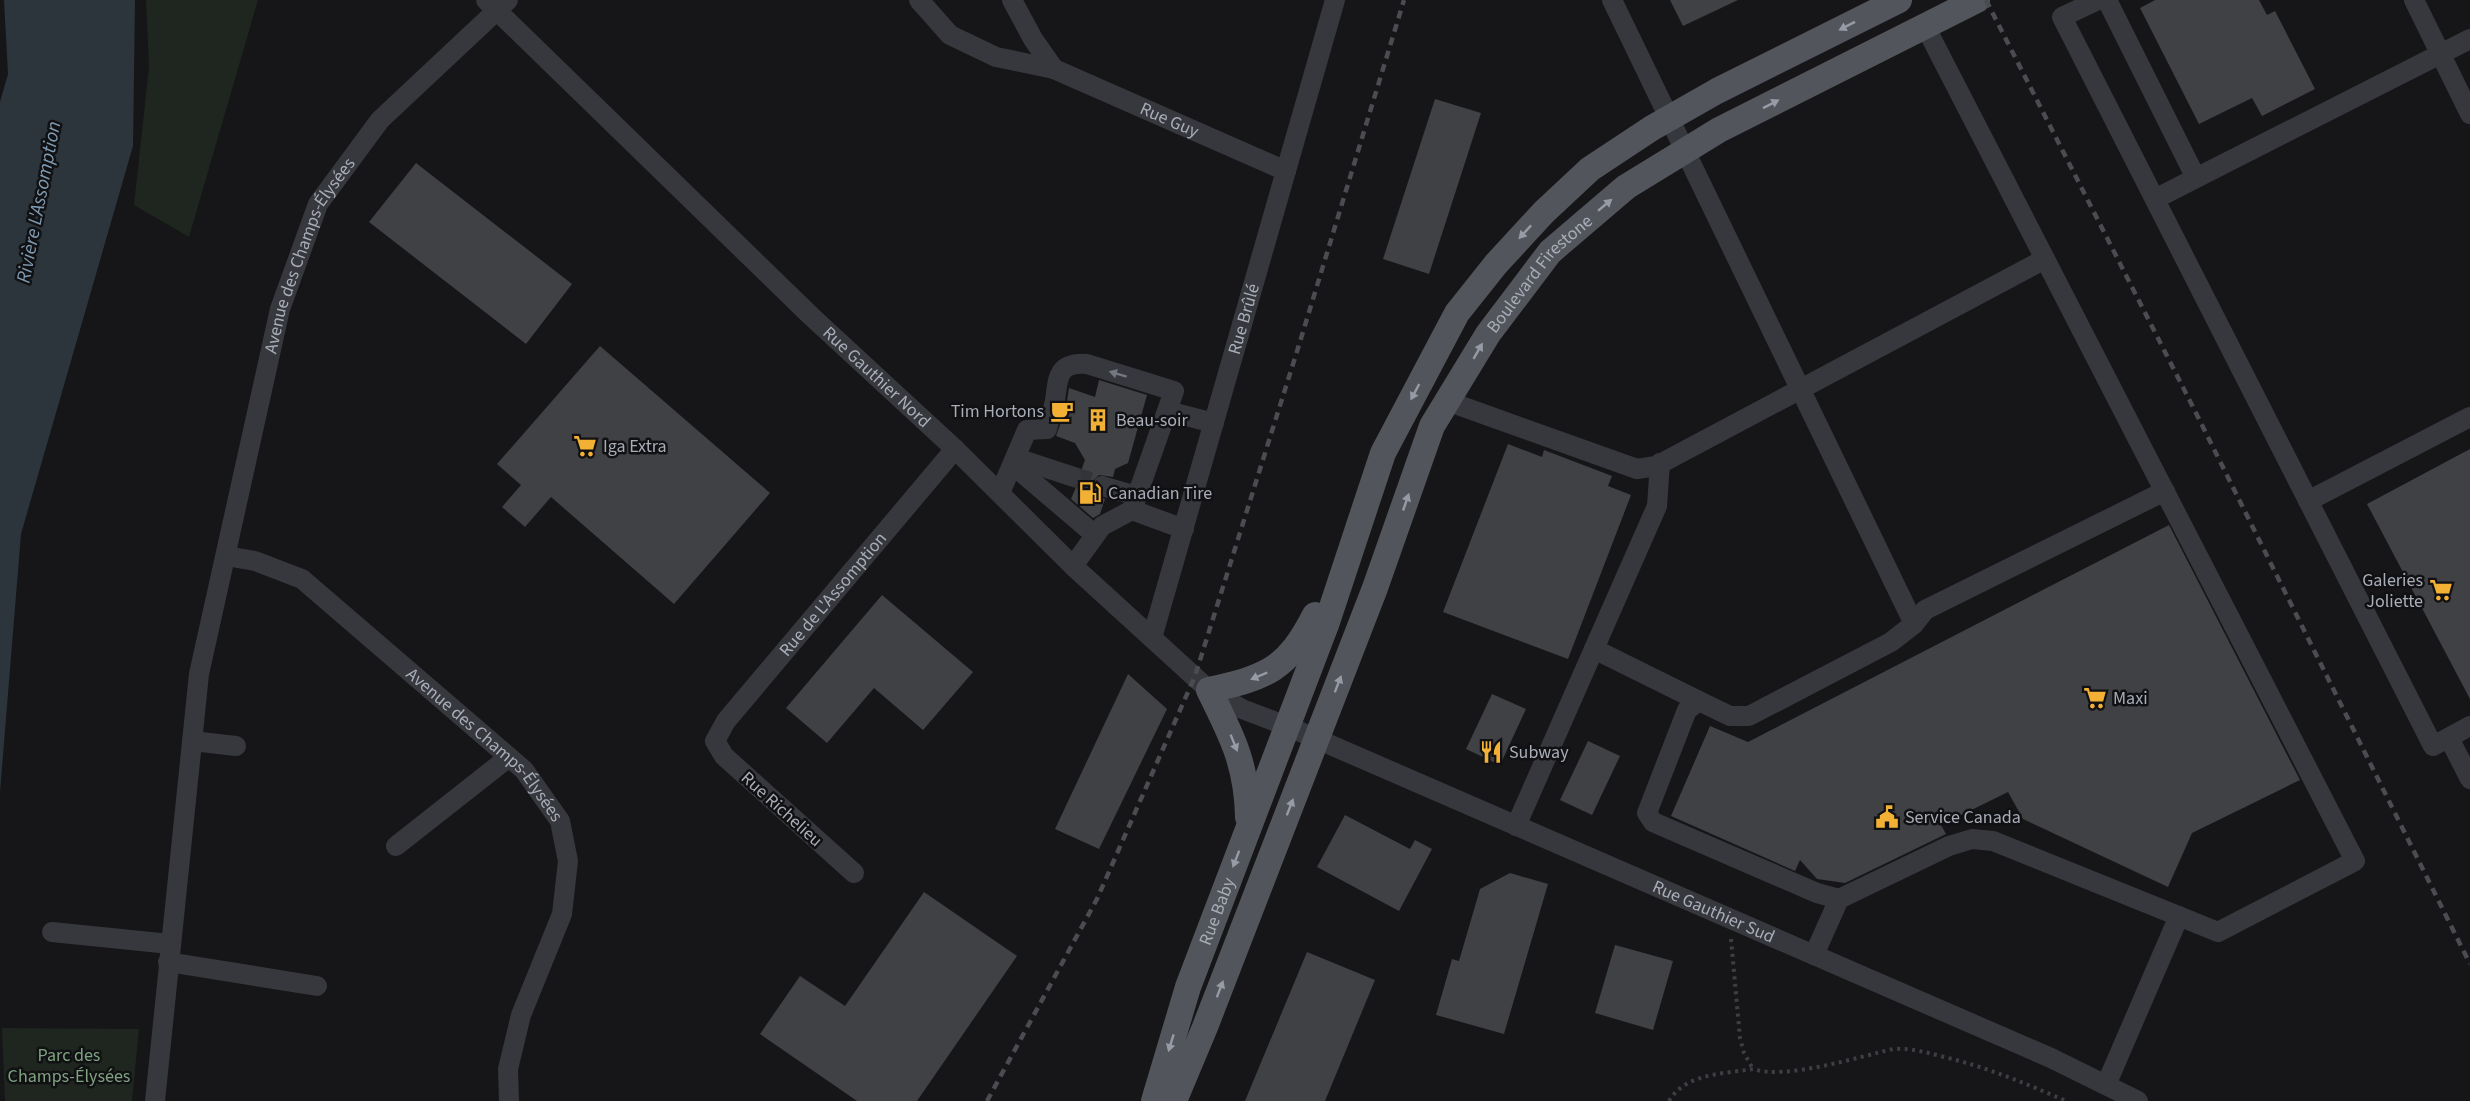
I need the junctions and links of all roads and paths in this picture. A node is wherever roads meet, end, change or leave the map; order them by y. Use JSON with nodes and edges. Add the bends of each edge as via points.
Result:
{"nodes":[{"id":1,"x":919,"y":0,"type":"edge"},
{"id":2,"x":1012,"y":0,"type":"edge"},
{"id":3,"x":1335,"y":0,"type":"edge"},
{"id":4,"x":1612,"y":0,"type":"edge"},
{"id":5,"x":1899,"y":0,"type":"edge"},
{"id":6,"x":1977,"y":0,"type":"edge"},
{"id":7,"x":2098,"y":0,"type":"edge"},
{"id":8,"x":2107,"y":0,"type":"edge"},
{"id":9,"x":2414,"y":0,"type":"edge"},
{"id":10,"x":497,"y":4,"type":"edge"},
{"id":11,"x":1925,"y":26,"type":"junction"},
{"id":12,"x":2470,"y":39,"type":"edge"},
{"id":13,"x":2440,"y":53,"type":"junction"},
{"id":14,"x":1054,"y":69,"type":"junction"},
{"id":15,"x":2470,"y":114,"type":"edge"},
{"id":16,"x":1669,"y":119,"type":"junction"},
{"id":17,"x":1685,"y":152,"type":"junction"},
{"id":18,"x":1286,"y":171,"type":"junction"},
{"id":19,"x":2196,"y":178,"type":"junction"},
{"id":20,"x":2155,"y":199,"type":"junction"},
{"id":21,"x":2045,"y":259,"type":"junction"},
{"id":22,"x":1800,"y":388,"type":"junction"},
{"id":23,"x":1447,"y":401,"type":"junction"},
{"id":24,"x":1167,"y":411,"type":"junction"},
{"id":25,"x":2470,"y":417,"type":"edge"},
{"id":26,"x":1214,"y":423,"type":"junction"},
{"id":27,"x":955,"y":449,"type":"junction"},
{"id":28,"x":1014,"y":462,"type":"junction"},
{"id":29,"x":1660,"y":463,"type":"junction"},
{"id":30,"x":1071,"y":476,"type":"tunnel mouth"},
{"id":31,"x":1102,"y":486,"type":"tunnel mouth"},
{"id":32,"x":2164,"y":491,"type":"junction"},
{"id":33,"x":1000,"y":493,"type":"junction"},
{"id":34,"x":2308,"y":501,"type":"junction"},
{"id":35,"x":1135,"y":503,"type":"junction"},
{"id":36,"x":1359,"y":526,"type":"junction"},
{"id":37,"x":1184,"y":529,"type":"junction"},
{"id":38,"x":1095,"y":535,"type":"junction"},
{"id":39,"x":226,"y":556,"type":"junction"},
{"id":40,"x":1073,"y":566,"type":"junction"},
{"id":41,"x":1914,"y":624,"type":"junction"},
{"id":42,"x":1152,"y":638,"type":"junction"},
{"id":43,"x":1594,"y":649,"type":"junction"},
{"id":44,"x":1209,"y":690,"type":"junction"},
{"id":45,"x":1699,"y":700,"type":"junction"},
{"id":46,"x":1287,"y":726,"type":"junction"},
{"id":47,"x":2470,"y":726,"type":"edge"},
{"id":48,"x":2449,"y":738,"type":"junction"},
{"id":49,"x":1317,"y":739,"type":"junction"},
{"id":50,"x":192,"y":741,"type":"junction"},
{"id":51,"x":715,"y":741,"type":"joint"},
{"id":52,"x":236,"y":746,"type":"dead end"},
{"id":53,"x":509,"y":757,"type":"junction"},
{"id":54,"x":2470,"y":779,"type":"edge"},
{"id":55,"x":1248,"y":826,"type":"junction"},
{"id":56,"x":1516,"y":826,"type":"junction"},
{"id":57,"x":396,"y":846,"type":"dead end"},
{"id":58,"x":854,"y":873,"type":"dead end"},
{"id":59,"x":1839,"y":899,"type":"junction"},
{"id":60,"x":2179,"y":916,"type":"junction"},
{"id":61,"x":52,"y":932,"type":"dead end"},
{"id":62,"x":1731,"y":938,"type":"dead end"},
{"id":63,"x":169,"y":953,"type":"junction"},
{"id":64,"x":1814,"y":956,"type":"junction"},
{"id":65,"x":317,"y":986,"type":"dead end"},
{"id":66,"x":1753,"y":1069,"type":"junction"},
{"id":67,"x":2106,"y":1085,"type":"junction"},
{"id":68,"x":155,"y":1101,"type":"edge"},
{"id":69,"x":509,"y":1101,"type":"edge"},
{"id":70,"x":1154,"y":1101,"type":"edge"},
{"id":71,"x":1174,"y":1101,"type":"edge"},
{"id":72,"x":1669,"y":1101,"type":"edge"},
{"id":73,"x":2066,"y":1101,"type":"edge"},
{"id":74,"x":2138,"y":1101,"type":"edge"}],
"edges":[{"from":1,"to":14,"type":"street","name":"Rue Guy","via":[[950,35],[996,57]]},
{"from":2,"to":14,"type":"street"},
{"from":3,"to":18,"type":"street","name":"Rue Brûlé"},
{"from":4,"to":16,"type":"street"},
{"from":5,"to":16,"type":"main road","name":"Boulevard Firestone","one_way":true},
{"from":6,"to":11,"type":"main road","name":"Boulevard Firestone"},
{"from":7,"to":20,"type":"street","via":[[2062,17]]},
{"from":8,"to":19,"type":"street"},
{"from":9,"to":13,"type":"street"},
{"from":10,"to":27,"type":"street","name":"Rue Gauthier Nord","via":[[811,316]]},
{"from":10,"to":39,"type":"street","name":"Avenue des Champs-Élysées","via":[[380,120],[318,204],[280,309]]},
{"from":17,"to":11,"type":"main road","name":"Boulevard Firestone","one_way":true,"via":[[1719,130]]},
{"from":11,"to":21,"type":"street"},
{"from":12,"to":13,"type":"street"},
{"from":13,"to":15,"type":"street"},
{"from":13,"to":19,"type":"street"},
{"from":14,"to":18,"type":"street","name":"Rue Guy"},
{"from":16,"to":17,"type":"street"},
{"from":16,"to":36,"type":"main road","name":"Boulevard Firestone","one_way":true,"via":[[1590,169],[1544,212],[1457,313],[1383,453]]},
{"from":17,"to":22,"type":"street"},
{"from":23,"to":17,"type":"main road","name":"Boulevard Firestone","one_way":true,"via":[[1488,334],[1550,252],[1626,187]]},
{"from":18,"to":26,"type":"street","name":"Rue Brûlé"},
{"from":19,"to":20,"type":"street"},
{"from":20,"to":34,"type":"street"},
{"from":21,"to":22,"type":"street"},
{"from":21,"to":32,"type":"street"},
{"from":22,"to":29,"type":"street"},
{"from":22,"to":41,"type":"street"},
{"from":23,"to":29,"type":"street","via":[[1637,468]]},
{"from":49,"to":23,"type":"main road","name":"Boulevard Firestone","one_way":true,"via":[[1432,426]]},
{"from":24,"to":26,"type":"street"},
{"from":24,"to":28,"type":"street","one_way":true,"via":[[1174,391],[1087,364],[1067,366],[1059,374],[1047,429],[1027,430]]},
{"from":24,"to":35,"type":"street"},
{"from":25,"to":34,"type":"street"},
{"from":26,"to":37,"type":"street","name":"Rue Brûlé"},
{"from":27,"to":33,"type":"street","name":"Rue Gauthier Nord"},
{"from":27,"to":51,"type":"street","name":"Rue de L'Assomption","via":[[726,721]]},
{"from":28,"to":30,"type":"street"},
{"from":28,"to":33,"type":"street"},
{"from":28,"to":38,"type":"street"},
{"from":29,"to":43,"type":"street","via":[[1657,506]]},
{"from":31,"to":35,"type":"street"},
{"from":32,"to":41,"type":"street","via":[[1925,610]]},
{"from":32,"to":60,"type":"street","via":[[2355,861],[2218,932]]},
{"from":33,"to":40,"type":"street","name":"Rue Gauthier Nord"},
{"from":34,"to":48,"type":"street","via":[[2433,746]]},
{"from":35,"to":37,"type":"street"},
{"from":35,"to":38,"type":"street"},
{"from":36,"to":44,"type":"main road","one_way":true,"via":[[1292,654],[1265,674]]},
{"from":36,"to":46,"type":"main road","name":"Boulevard Firestone"},
{"from":37,"to":42,"type":"street","name":"Rue Brûlé"},
{"from":38,"to":40,"type":"street"},
{"from":39,"to":50,"type":"street","name":"Avenue des Champs-Élysées","via":[[199,674]]},
{"from":39,"to":53,"type":"street","name":"Avenue des Champs-Élysées","via":[[255,561],[302,579]]},
{"from":40,"to":42,"type":"street","name":"Rue Gauthier Nord"},
{"from":41,"to":45,"type":"street","via":[[1891,642],[1749,716],[1730,716]]},
{"from":42,"to":44,"type":"street","name":"Rue Gauthier Nord"},
{"from":43,"to":45,"type":"street"},
{"from":43,"to":56,"type":"street"},
{"from":44,"to":46,"type":"street","name":"Rue Gauthier Nord","via":[[1242,709]]},
{"from":44,"to":55,"type":"main road","one_way":true,"via":[[1243,768]]},
{"from":45,"to":59,"type":"street","via":[[1687,710],[1647,813],[1653,822]]},
{"from":46,"to":49,"type":"street","name":"Rue Gauthier Sud"},
{"from":46,"to":55,"type":"main road","name":"Rue Baby"},
{"from":47,"to":48,"type":"street"},
{"from":48,"to":54,"type":"street"},
{"from":49,"to":56,"type":"street","name":"Rue Gauthier Sud"},
{"from":71,"to":49,"type":"main road","name":"Rue Baby","one_way":true},
{"from":50,"to":52,"type":"street"},
{"from":50,"to":63,"type":"street","name":"Avenue des Champs-Élysées"},
{"from":51,"to":58,"type":"street","name":"Rue Richelieu","via":[[724,756]]},
{"from":53,"to":57,"type":"street"},
{"from":53,"to":69,"type":"street","name":"Avenue des Champs-Élysées","via":[[524,770],[560,821],[568,861],[562,914],[521,1015],[508,1069]]},
{"from":55,"to":70,"type":"main road","name":"Rue Baby","one_way":true,"via":[[1188,987]]},
{"from":56,"to":64,"type":"street","name":"Rue Gauthier Sud"},
{"from":59,"to":60,"type":"street","via":[[1949,846],[1972,839],[1993,841]]},
{"from":59,"to":64,"type":"street"},
{"from":60,"to":67,"type":"street"},
{"from":61,"to":63,"type":"street"},
{"from":62,"to":66,"type":"path","via":[[1740,1038]]},
{"from":63,"to":65,"type":"street"},
{"from":63,"to":68,"type":"street","name":"Avenue des Champs-Élysées"},
{"from":64,"to":67,"type":"street","name":"Rue Gauthier Sud"},
{"from":66,"to":72,"type":"path","via":[[1688,1082]]},
{"from":66,"to":73,"type":"path","via":[[1781,1072],[1906,1048],[1976,1065]]},
{"from":67,"to":74,"type":"street","name":"Rue Gauthier Sud"}]}
